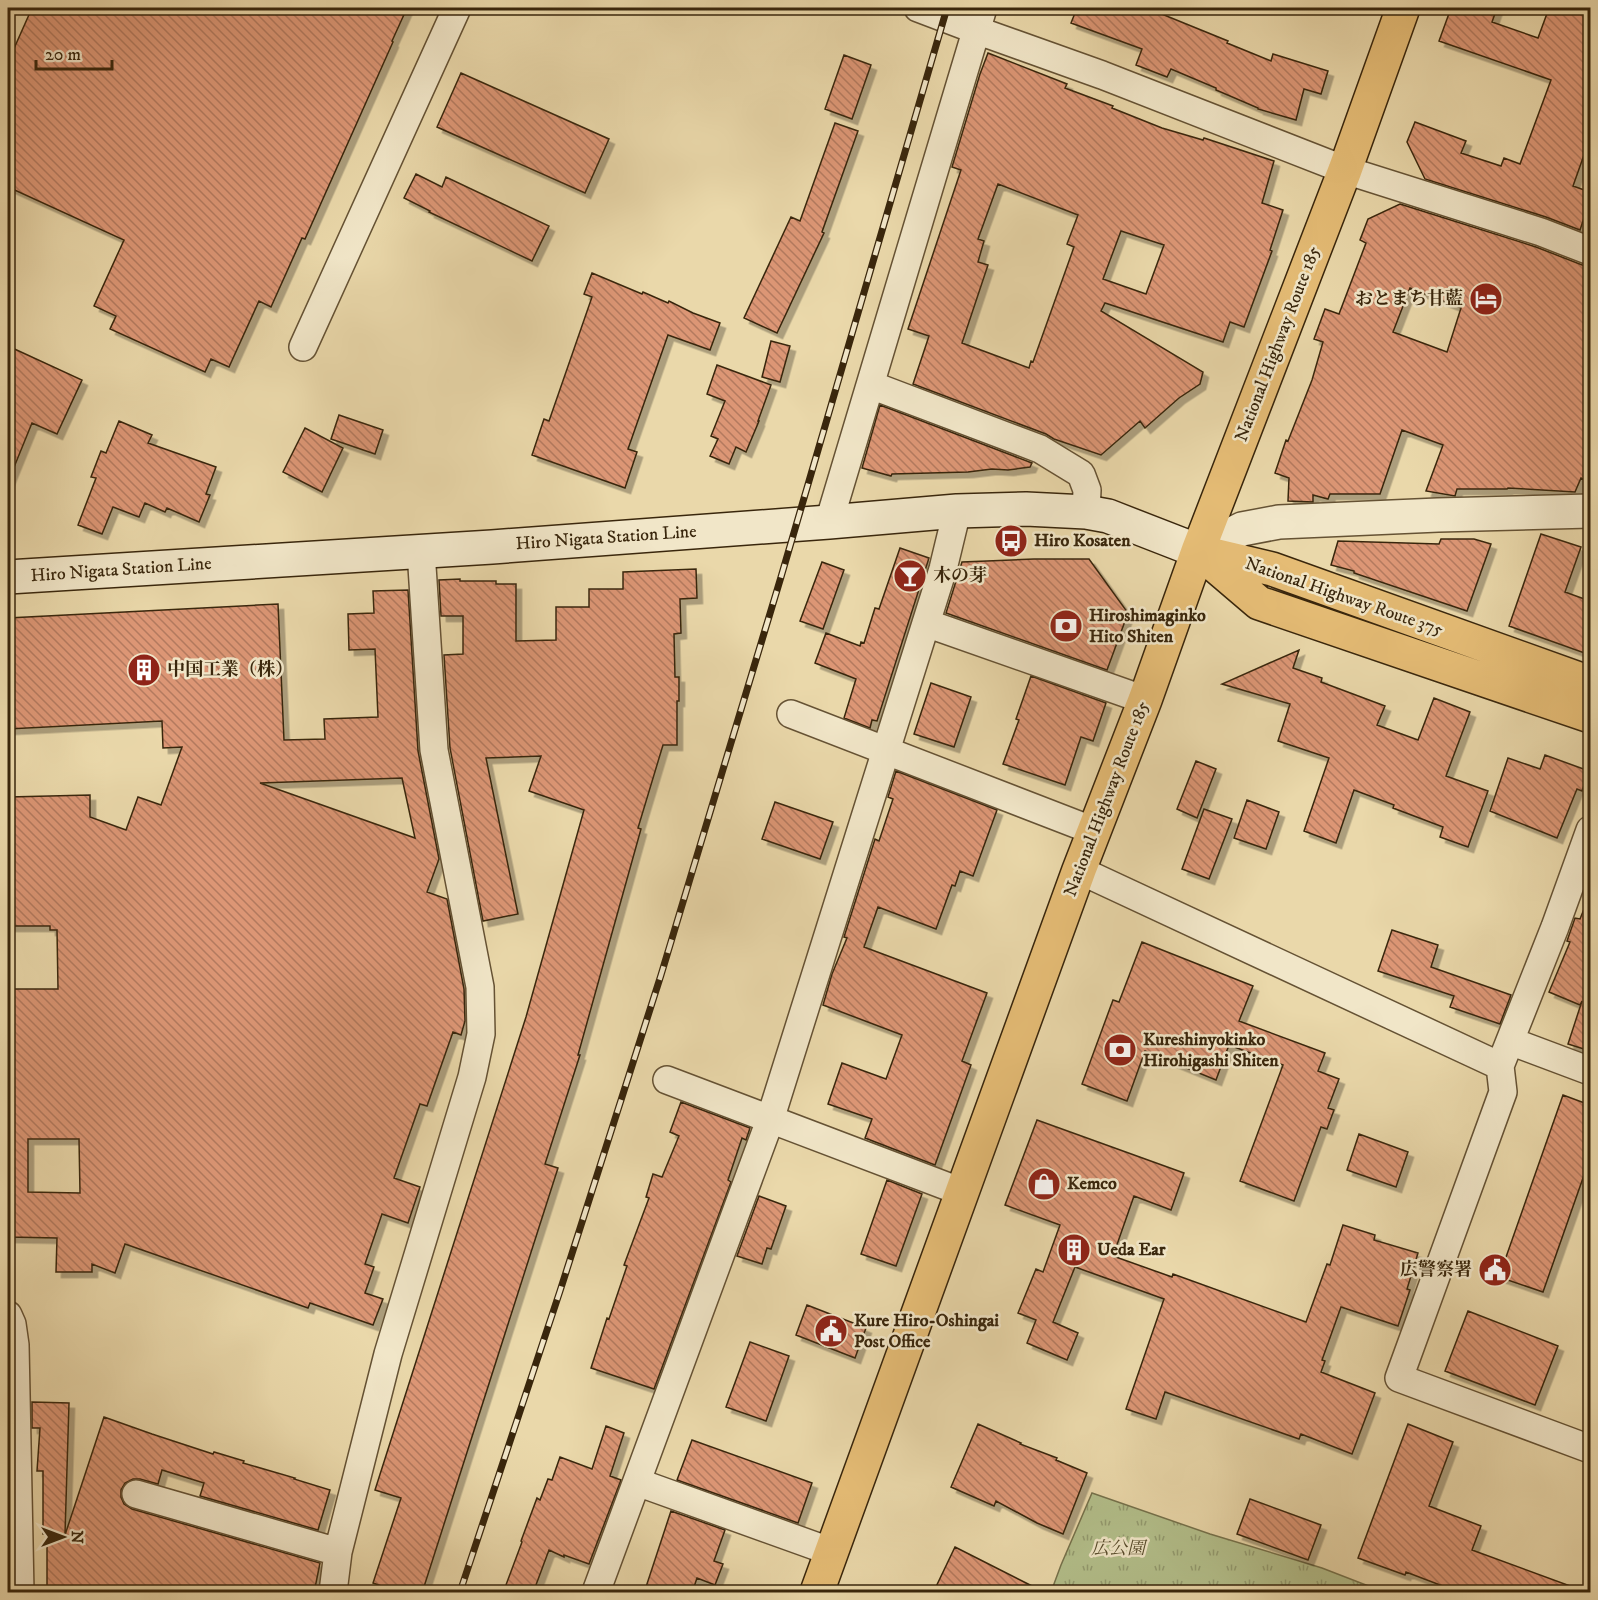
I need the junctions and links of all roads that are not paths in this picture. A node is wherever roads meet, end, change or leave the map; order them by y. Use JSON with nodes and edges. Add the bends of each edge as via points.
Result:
{"nodes":[{"id":1,"x":457,"y":8,"type":"edge"},
{"id":2,"x":918,"y":8,"type":"edge"},
{"id":3,"x":1403,"y":8,"type":"edge"},
{"id":4,"x":980,"y":19,"type":"edge"},
{"id":5,"x":1345,"y":170,"type":"junction"},
{"id":6,"x":1590,"y":251,"type":"edge"},
{"id":7,"x":303,"y":347,"type":"dead end"},
{"id":8,"x":871,"y":385,"type":"junction"},
{"id":9,"x":957,"y":511,"type":"junction"},
{"id":10,"x":1590,"y":511,"type":"edge"},
{"id":11,"x":1086,"y":512,"type":"junction"},
{"id":12,"x":829,"y":522,"type":"junction"},
{"id":13,"x":421,"y":551,"type":"junction"},
{"id":14,"x":1198,"y":551,"type":"junction"},
{"id":15,"x":8,"y":577,"type":"edge"},
{"id":16,"x":926,"y":623,"type":"junction"},
{"id":17,"x":1590,"y":683,"type":"edge"},
{"id":18,"x":1145,"y":700,"type":"junction"},
{"id":19,"x":791,"y":714,"type":"dead end"},
{"id":20,"x":1590,"y":716,"type":"edge"},
{"id":21,"x":886,"y":750,"type":"junction"},
{"id":22,"x":1590,"y":830,"type":"edge"},
{"id":23,"x":1094,"y":831,"type":"junction"},
{"id":24,"x":1079,"y":870,"type":"junction"},
{"id":25,"x":1510,"y":1041,"type":"junction"},
{"id":26,"x":1500,"y":1066,"type":"junction"},
{"id":27,"x":1590,"y":1071,"type":"edge"},
{"id":28,"x":667,"y":1080,"type":"dead end"},
{"id":29,"x":770,"y":1120,"type":"junction"},
{"id":30,"x":962,"y":1192,"type":"junction"},
{"id":31,"x":8,"y":1315,"type":"edge"},
{"id":32,"x":1590,"y":1449,"type":"edge"},
{"id":33,"x":637,"y":1482,"type":"junction"},
{"id":34,"x":136,"y":1494,"type":"dead end"},
{"id":35,"x":338,"y":1552,"type":"junction"},
{"id":36,"x":832,"y":1552,"type":"junction"},
{"id":37,"x":20,"y":1593,"type":"edge"},
{"id":38,"x":333,"y":1593,"type":"edge"},
{"id":39,"x":596,"y":1593,"type":"edge"},
{"id":40,"x":817,"y":1593,"type":"edge"}],
"edges":[{"from":1,"to":7,"type":"street"},
{"from":2,"to":4,"type":"street"},
{"from":3,"to":5,"type":"highway","name":"National Highway Route 185"},
{"from":4,"to":5,"type":"street","via":[[1102,75]]},
{"from":4,"to":8,"type":"street"},
{"from":5,"to":6,"type":"street"},
{"from":5,"to":14,"type":"highway","name":"National Highway Route 185"},
{"from":8,"to":11,"type":"street","via":[[1040,448],[1081,474],[1087,490]]},
{"from":8,"to":12,"type":"street"},
{"from":9,"to":11,"type":"main road","name":"Hiro Nigata Station Line"},
{"from":9,"to":12,"type":"main road","name":"Hiro Nigata Station Line"},
{"from":9,"to":16,"type":"street"},
{"from":10,"to":14,"type":"main road","via":[[1279,522],[1242,529]]},
{"from":11,"to":14,"type":"main road","name":"Hiro Nigata Station Line","via":[[1108,516]]},
{"from":12,"to":13,"type":"main road","name":"Hiro Nigata Station Line"},
{"from":13,"to":15,"type":"main road","name":"Hiro Nigata Station Line"},
{"from":13,"to":35,"type":"street","via":[[434,750],[480,987],[481,1034],[472,1077],[388,1354]]},
{"from":14,"to":17,"type":"highway","name":"National Highway Route 375","via":[[1272,569]]},
{"from":14,"to":18,"type":"highway","name":"National Highway Route 185"},
{"from":14,"to":20,"type":"highway","name":"National Highway Route 375","via":[[1259,603]]},
{"from":16,"to":18,"type":"street"},
{"from":16,"to":21,"type":"street"},
{"from":18,"to":23,"type":"highway","name":"National Highway Route 185"},
{"from":19,"to":21,"type":"street"},
{"from":21,"to":23,"type":"street"},
{"from":21,"to":29,"type":"street"},
{"from":22,"to":25,"type":"street"},
{"from":23,"to":24,"type":"highway","name":"National Highway Route 185"},
{"from":24,"to":26,"type":"street"},
{"from":24,"to":30,"type":"highway","name":"National Highway Route 185"},
{"from":25,"to":26,"type":"street"},
{"from":25,"to":27,"type":"street"},
{"from":26,"to":32,"type":"street","via":[[1503,1092],[1399,1378]]},
{"from":28,"to":29,"type":"street"},
{"from":29,"to":30,"type":"street"},
{"from":29,"to":33,"type":"street"},
{"from":30,"to":36,"type":"highway","name":"National Highway Route 185"},
{"from":31,"to":37,"type":"street","via":[[15,1345]]},
{"from":33,"to":36,"type":"street"},
{"from":33,"to":39,"type":"street"},
{"from":34,"to":35,"type":"street"},
{"from":35,"to":38,"type":"street"},
{"from":36,"to":40,"type":"highway","name":"National Highway Route 185"}]}
